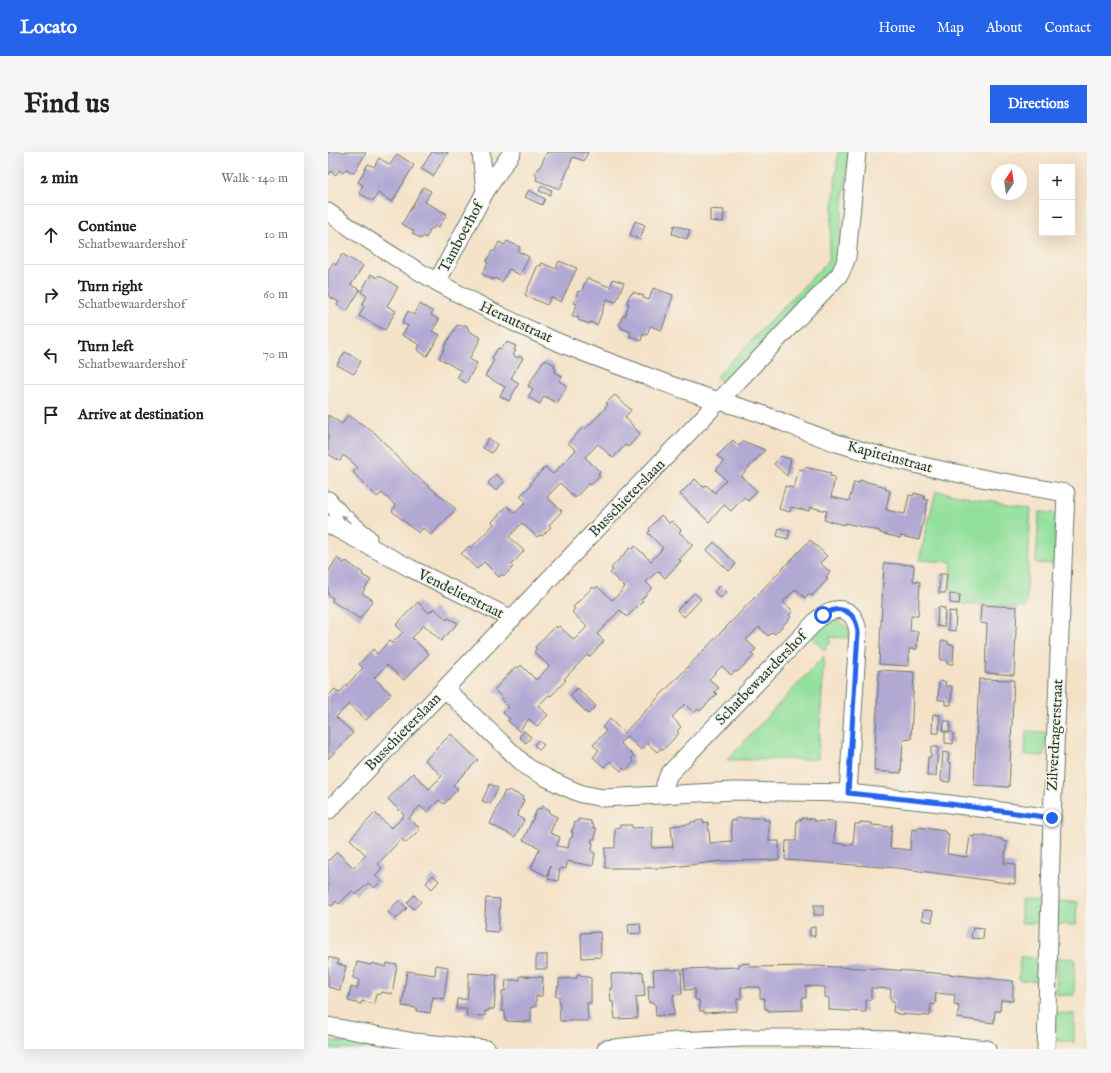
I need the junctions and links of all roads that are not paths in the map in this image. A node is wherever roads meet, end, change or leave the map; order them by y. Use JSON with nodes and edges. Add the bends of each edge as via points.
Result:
{"nodes":[{"id":1,"x":481,"y":152,"type":"edge"},
{"id":2,"x":512,"y":152,"type":"edge"},
{"id":3,"x":857,"y":152,"type":"edge"},
{"id":4,"x":485,"y":192,"type":"junction"},
{"id":5,"x":328,"y":212,"type":"edge"},
{"id":6,"x":437,"y":282,"type":"junction"},
{"id":7,"x":720,"y":401,"type":"junction"},
{"id":8,"x":1066,"y":493,"type":"joint"},
{"id":9,"x":328,"y":500,"type":"edge"},
{"id":10,"x":328,"y":524,"type":"edge"},
{"id":11,"x":410,"y":568,"type":"junction"},
{"id":12,"x":512,"y":619,"type":"junction"},
{"id":13,"x":445,"y":689,"type":"junction"},
{"id":14,"x":848,"y":793,"type":"junction"},
{"id":15,"x":665,"y":795,"type":"junction"},
{"id":16,"x":328,"y":811,"type":"edge"},
{"id":17,"x":1052,"y":818,"type":"junction"},
{"id":18,"x":328,"y":1026,"type":"edge"},
{"id":19,"x":487,"y":1049,"type":"edge"},
{"id":20,"x":606,"y":1049,"type":"edge"},
{"id":21,"x":987,"y":1049,"type":"edge"},
{"id":22,"x":1046,"y":1049,"type":"edge"}],
"edges":[{"from":1,"to":4,"type":"street","name":"Tamboerhof"},
{"from":2,"to":4,"type":"street","name":"Tamboerhof"},
{"from":3,"to":7,"type":"street","name":"Busschieterslaan","via":[[847,257],[840,274]]},
{"from":4,"to":6,"type":"street","name":"Tamboerhof"},
{"from":5,"to":6,"type":"street","name":"Herautstraat"},
{"from":6,"to":7,"type":"street","name":"Herautstraat","via":[[555,341]]},
{"from":7,"to":8,"type":"street","name":"Kapiteinstraat","via":[[838,443],[907,463],[962,476]]},
{"from":7,"to":12,"type":"street","name":"Busschieterslaan"},
{"from":8,"to":17,"type":"street","name":"Zilverdragerstraat"},
{"from":11,"to":9,"type":"street","name":"Vendelierstraat","one_way":true,"via":[[353,526]]},
{"from":10,"to":11,"type":"street","name":"Vendelierstraat"},
{"from":11,"to":12,"type":"street","name":"Vendelierstraat"},
{"from":12,"to":13,"type":"street","name":"Busschieterslaan"},
{"from":13,"to":15,"type":"street","via":[[527,767],[544,778],[582,794],[603,798]]},
{"from":13,"to":16,"type":"street","name":"Busschieterslaan"},
{"from":14,"to":15,"type":"street","via":[[734,791]]},
{"from":14,"to":15,"type":"street","name":"Schatbewaardershof","via":[[858,632],[854,618],[844,610],[837,609],[830,610],[818,619],[669,774],[665,784]]},
{"from":14,"to":17,"type":"street"},
{"from":17,"to":22,"type":"street","name":"Zilverdragerstraat"},
{"from":18,"to":19,"type":"street","via":[[414,1042]]},
{"from":20,"to":21,"type":"street","via":[[744,1038],[894,1040]]}]}
